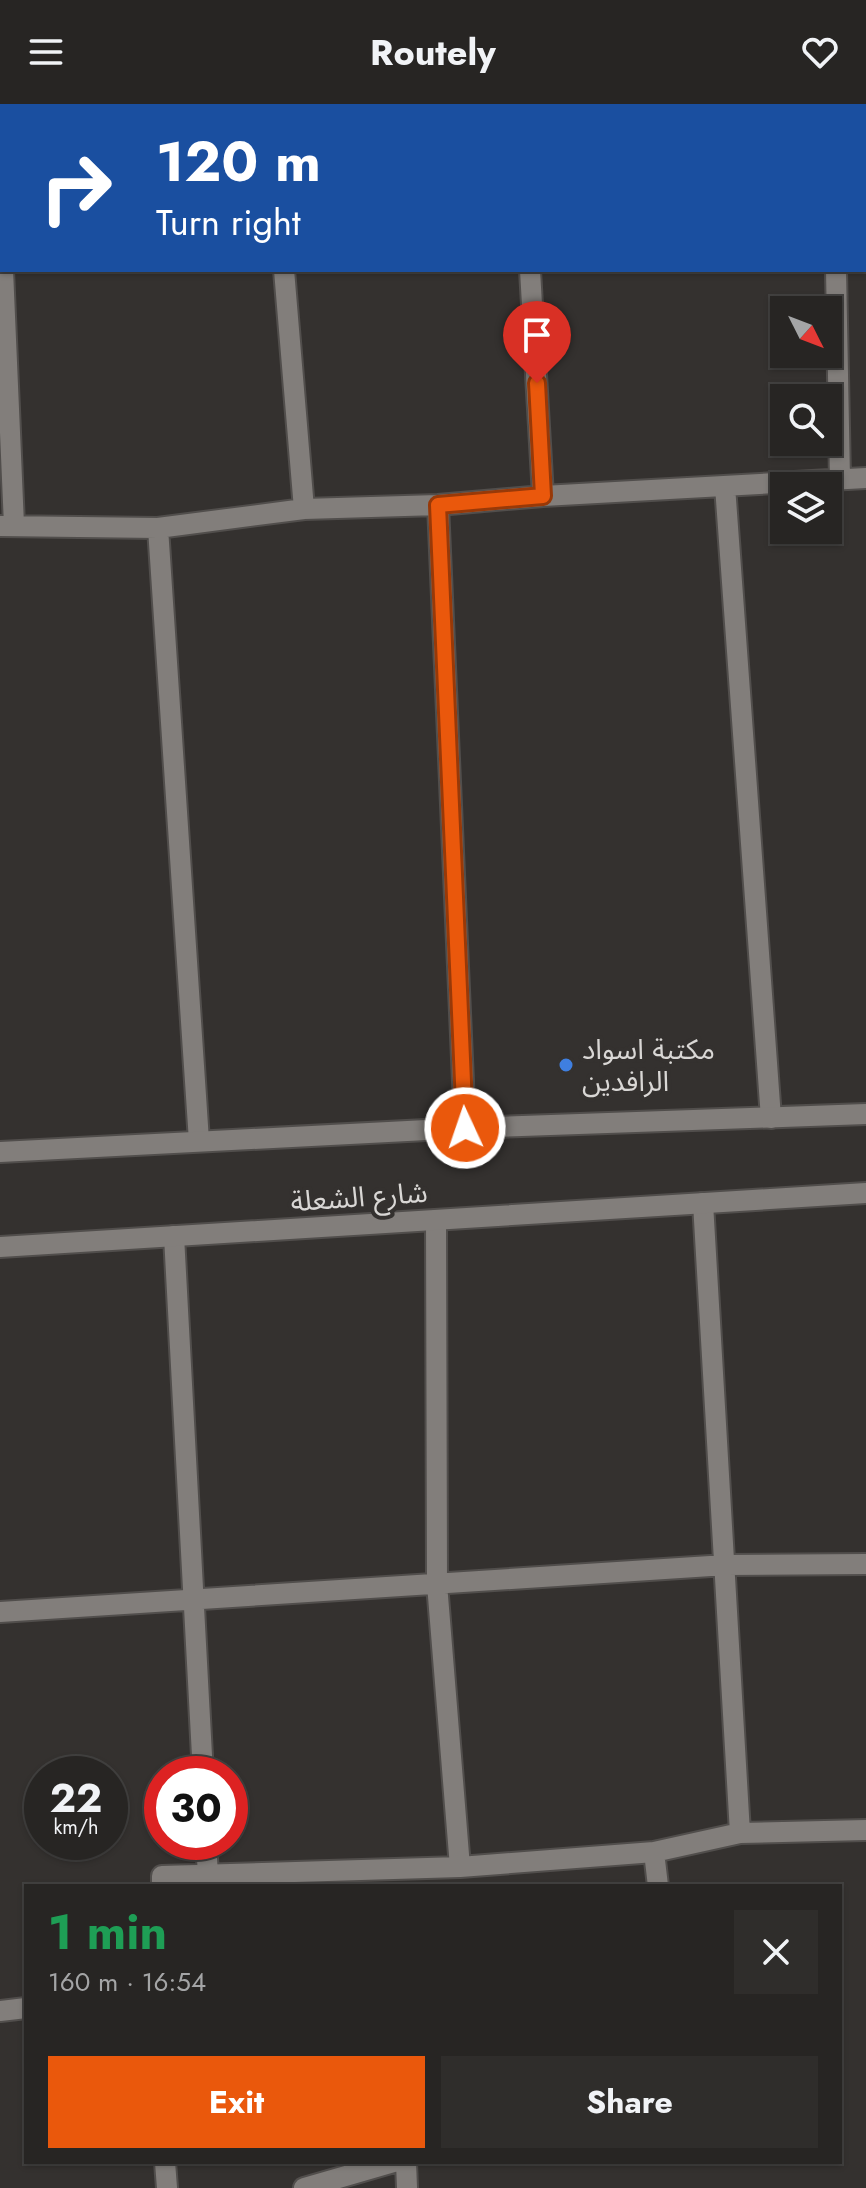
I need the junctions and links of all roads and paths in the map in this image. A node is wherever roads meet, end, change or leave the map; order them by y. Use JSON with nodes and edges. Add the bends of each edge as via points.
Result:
{"nodes":[{"id":1,"x":3,"y":272,"type":"edge"},
{"id":2,"x":284,"y":272,"type":"edge"},
{"id":3,"x":530,"y":272,"type":"edge"},
{"id":4,"x":836,"y":272,"type":"edge"},
{"id":5,"x":840,"y":472,"type":"edge"},
{"id":6,"x":866,"y":478,"type":"edge"},
{"id":7,"x":842,"y":480,"type":"edge"},
{"id":8,"x":770,"y":484,"type":"edge"},
{"id":9,"x":725,"y":486,"type":"junction"},
{"id":10,"x":543,"y":496,"type":"junction"},
{"id":11,"x":438,"y":505,"type":"junction"},
{"id":12,"x":304,"y":509,"type":"junction"},
{"id":13,"x":7,"y":525,"type":"edge"},
{"id":14,"x":158,"y":528,"type":"junction"},
{"id":15,"x":866,"y":1114,"type":"edge"},
{"id":16,"x":771,"y":1118,"type":"junction"},
{"id":17,"x":465,"y":1128,"type":"junction"},
{"id":18,"x":199,"y":1141,"type":"junction"},
{"id":19,"x":0,"y":1152,"type":"edge"},
{"id":20,"x":866,"y":1193,"type":"edge"},
{"id":21,"x":703,"y":1203,"type":"junction"},
{"id":22,"x":436,"y":1220,"type":"junction"},
{"id":23,"x":174,"y":1236,"type":"junction"},
{"id":24,"x":0,"y":1247,"type":"edge"},
{"id":25,"x":866,"y":1564,"type":"edge"},
{"id":26,"x":726,"y":1565,"type":"junction"},
{"id":27,"x":437,"y":1584,"type":"junction"},
{"id":28,"x":196,"y":1600,"type":"junction"},
{"id":29,"x":0,"y":1612,"type":"edge"},
{"id":30,"x":202,"y":1756,"type":"edge"},
{"id":31,"x":866,"y":1830,"type":"edge"},
{"id":32,"x":740,"y":1833,"type":"junction"},
{"id":33,"x":654,"y":1852,"type":"junction"},
{"id":34,"x":207,"y":1860,"type":"edge"},
{"id":35,"x":460,"y":1867,"type":"junction"},
{"id":36,"x":208,"y":1875,"type":"junction"},
{"id":37,"x":402,"y":1877,"type":"edge"},
{"id":38,"x":162,"y":1884,"type":"edge"},
{"id":39,"x":658,"y":1884,"type":"edge"},
{"id":40,"x":24,"y":2008,"type":"edge"},
{"id":41,"x":0,"y":2011,"type":"edge"},
{"id":42,"x":165,"y":2164,"type":"edge"},
{"id":43,"x":387,"y":2164,"type":"edge"},
{"id":44,"x":406,"y":2164,"type":"edge"},
{"id":45,"x":167,"y":2188,"type":"edge"},
{"id":46,"x":304,"y":2188,"type":"edge"},
{"id":47,"x":407,"y":2188,"type":"edge"}],
"edges":[{"from":1,"to":13,"type":"street"},
{"from":2,"to":12,"type":"street"},
{"from":3,"to":10,"type":"street"},
{"from":4,"to":5,"type":"street"},
{"from":6,"to":7,"type":"street"},
{"from":8,"to":9,"type":"street"},
{"from":9,"to":10,"type":"street"},
{"from":9,"to":16,"type":"street"},
{"from":10,"to":11,"type":"street"},
{"from":11,"to":12,"type":"street"},
{"from":11,"to":17,"type":"street"},
{"from":12,"to":14,"type":"street"},
{"from":13,"to":14,"type":"street"},
{"from":14,"to":18,"type":"street"},
{"from":15,"to":16,"type":"street"},
{"from":16,"to":17,"type":"street"},
{"from":17,"to":18,"type":"street"},
{"from":18,"to":19,"type":"street"},
{"from":20,"to":21,"type":"street","name":"شارع الشعلة"},
{"from":21,"to":22,"type":"street","name":"شارع الشعلة"},
{"from":21,"to":26,"type":"street"},
{"from":22,"to":23,"type":"street","name":"شارع الشعلة"},
{"from":22,"to":27,"type":"street"},
{"from":23,"to":24,"type":"street","name":"شارع الشعلة"},
{"from":23,"to":28,"type":"street"},
{"from":25,"to":26,"type":"street"},
{"from":26,"to":27,"type":"street"},
{"from":26,"to":32,"type":"street"},
{"from":27,"to":28,"type":"street"},
{"from":27,"to":35,"type":"street"},
{"from":28,"to":29,"type":"street"},
{"from":28,"to":30,"type":"street"},
{"from":31,"to":32,"type":"street"},
{"from":32,"to":33,"type":"street"},
{"from":33,"to":35,"type":"street"},
{"from":33,"to":39,"type":"street"},
{"from":34,"to":36,"type":"street"},
{"from":35,"to":37,"type":"street"},
{"from":36,"to":37,"type":"street"},
{"from":36,"to":38,"type":"street","via":[[162,1876]]},
{"from":40,"to":41,"type":"street"},
{"from":42,"to":45,"type":"street"},
{"from":43,"to":46,"type":"street"},
{"from":44,"to":47,"type":"street"}]}
